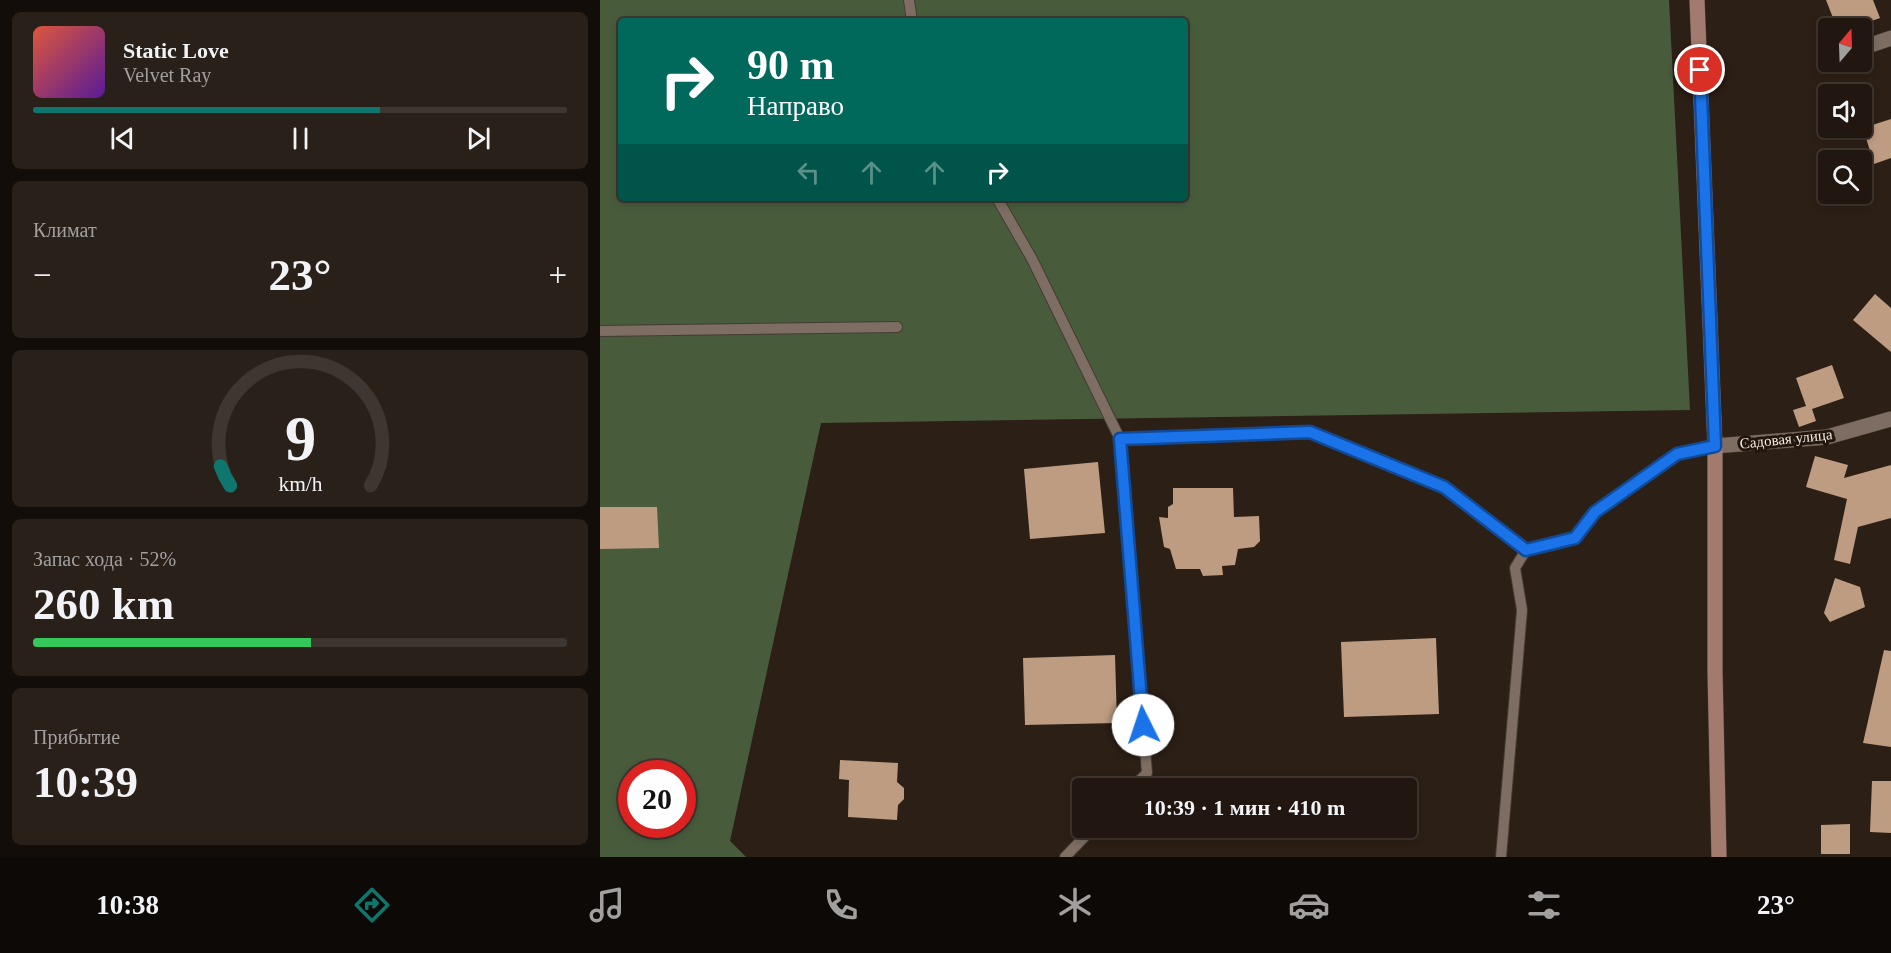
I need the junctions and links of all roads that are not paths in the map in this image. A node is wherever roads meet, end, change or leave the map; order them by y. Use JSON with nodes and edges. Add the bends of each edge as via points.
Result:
{"nodes":[{"id":1,"x":909,"y":0,"type":"edge"},
{"id":2,"x":1697,"y":0,"type":"edge"},
{"id":3,"x":912,"y":18,"type":"edge"},
{"id":4,"x":1891,"y":38,"type":"edge"},
{"id":5,"x":1872,"y":45,"type":"edge"},
{"id":6,"x":999,"y":201,"type":"edge"},
{"id":7,"x":897,"y":327,"type":"dead end"},
{"id":8,"x":600,"y":331,"type":"edge"},
{"id":9,"x":1891,"y":419,"type":"edge"},
{"id":10,"x":1120,"y":439,"type":"junction"},
{"id":11,"x":1715,"y":446,"type":"junction"},
{"id":12,"x":1526,"y":550,"type":"junction"},
{"id":13,"x":1142,"y":778,"type":"edge"},
{"id":14,"x":1083,"y":838,"type":"edge"},
{"id":15,"x":1065,"y":857,"type":"edge"},
{"id":16,"x":1501,"y":857,"type":"edge"},
{"id":17,"x":1719,"y":857,"type":"edge"}],
"edges":[{"from":1,"to":3,"type":"lane"},
{"from":2,"to":11,"type":"street"},
{"from":4,"to":5,"type":"street"},
{"from":6,"to":10,"type":"lane","via":[[1032,259]]},
{"from":7,"to":8,"type":"lane"},
{"from":9,"to":11,"type":"street","name":"Садовая улица","via":[[1827,437]]},
{"from":10,"to":12,"type":"lane","via":[[1310,432],[1444,487]]},
{"from":10,"to":13,"type":"lane","via":[[1147,773]]},
{"from":11,"to":12,"type":"lane","via":[[1677,454],[1595,512],[1575,538]]},
{"from":11,"to":17,"type":"street"},
{"from":12,"to":16,"type":"lane","via":[[1515,568],[1522,609]]},
{"from":14,"to":15,"type":"lane"}]}
